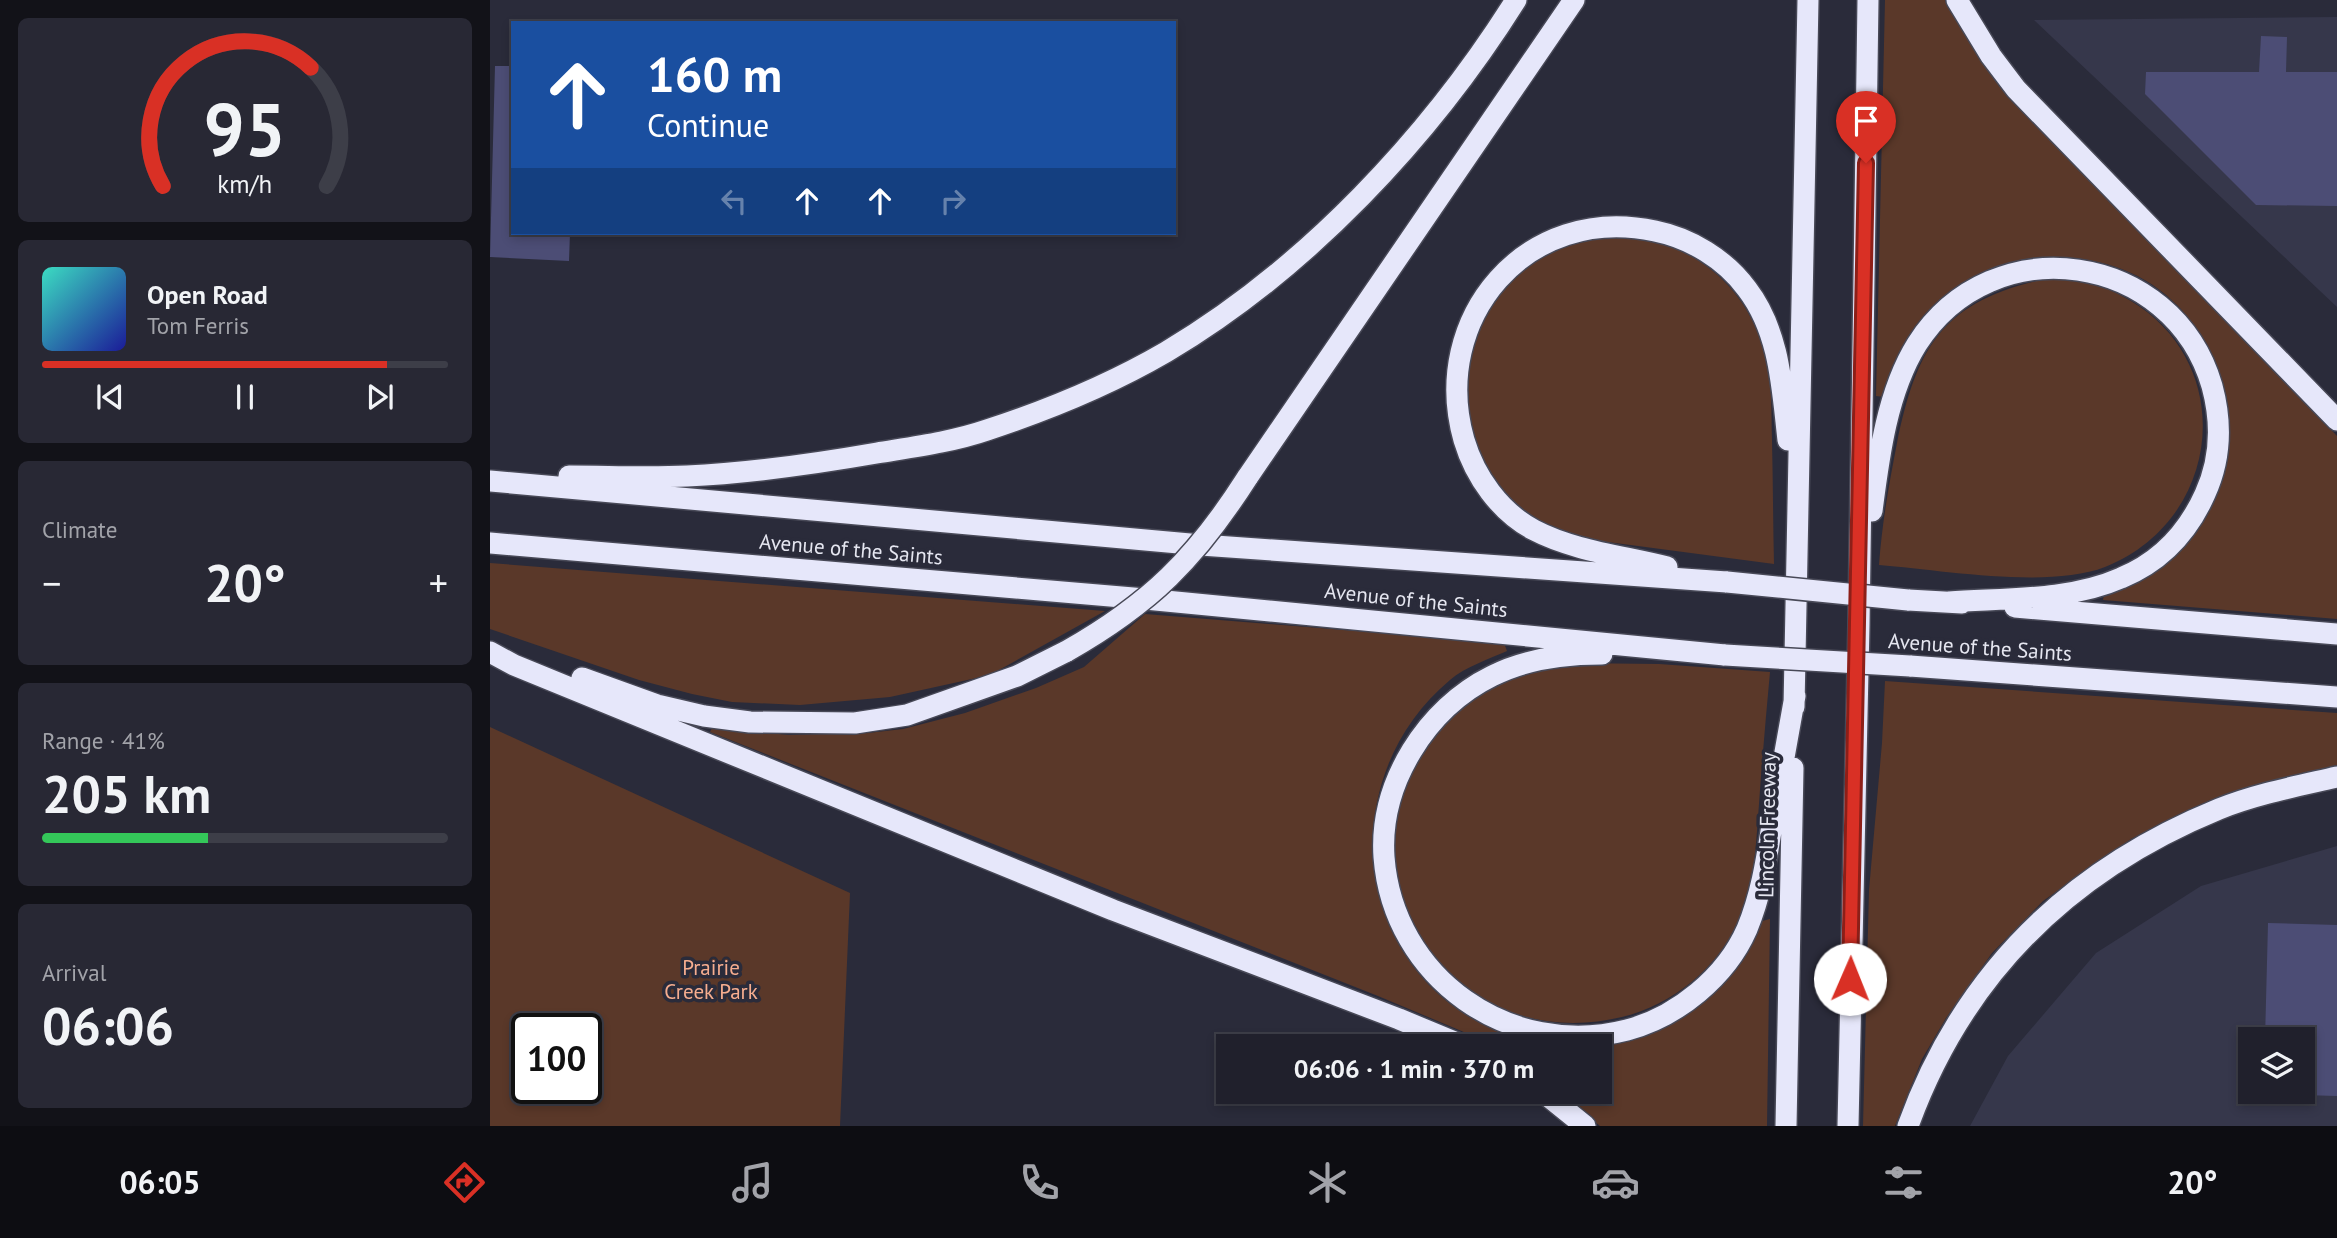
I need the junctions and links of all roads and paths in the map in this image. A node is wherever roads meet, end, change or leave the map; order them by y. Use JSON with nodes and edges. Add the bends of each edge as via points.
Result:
{"nodes":[{"id":1,"x":1516,"y":0,"type":"edge"},
{"id":2,"x":1574,"y":0,"type":"edge"},
{"id":3,"x":1808,"y":0,"type":"edge"},
{"id":4,"x":1868,"y":0,"type":"edge"},
{"id":5,"x":1957,"y":0,"type":"edge"},
{"id":6,"x":2337,"y":419,"type":"edge"},
{"id":7,"x":490,"y":480,"type":"edge"},
{"id":8,"x":1797,"y":525,"type":"junction"},
{"id":9,"x":490,"y":543,"type":"edge"},
{"id":10,"x":1727,"y":582,"type":"junction"},
{"id":11,"x":1950,"y":602,"type":"junction"},
{"id":12,"x":1859,"y":625,"type":"junction"},
{"id":13,"x":2337,"y":634,"type":"edge"},
{"id":14,"x":490,"y":650,"type":"edge"},
{"id":15,"x":1726,"y":655,"type":"junction"},
{"id":16,"x":1795,"y":696,"type":"junction"},
{"id":17,"x":2337,"y":697,"type":"edge"},
{"id":18,"x":2337,"y":778,"type":"edge"},
{"id":19,"x":1435,"y":1034,"type":"edge"},
{"id":20,"x":1558,"y":1104,"type":"edge"},
{"id":21,"x":1586,"y":1126,"type":"edge"},
{"id":22,"x":1786,"y":1126,"type":"edge"},
{"id":23,"x":1848,"y":1126,"type":"edge"},
{"id":24,"x":1908,"y":1126,"type":"edge"}],
"edges":[{"from":1,"to":7,"type":"highway","via":[[1483,52],[1404,148],[1346,211],[1282,270],[1166,352],[1044,410],[984,431],[806,465],[687,476]]},
{"from":2,"to":14,"type":"highway","bridge":true,"via":[[1220,520],[1182,565],[1114,624],[1068,652],[1017,676],[907,715],[855,723],[801,724],[750,722],[657,705],[518,654]]},
{"from":3,"to":8,"type":"highway"},
{"from":4,"to":12,"type":"highway"},
{"from":5,"to":6,"type":"highway","via":[[2016,89]]},
{"from":7,"to":10,"type":"highway","name":"Avenue of the Saints","via":[[1187,544]]},
{"from":8,"to":10,"type":"highway","via":[[1780,368],[1772,336],[1748,289],[1733,272],[1690,242],[1644,228],[1592,228],[1522,257],[1486,293],[1462,342],[1455,393],[1459,424],[1477,472],[1494,498],[1535,530],[1582,547]]},
{"from":8,"to":16,"type":"highway","name":"Lincoln Freeway"},
{"from":9,"to":15,"type":"highway","name":"Avenue of the Saints"},
{"from":10,"to":11,"type":"highway","name":"Avenue of the Saints","bridge":true},
{"from":11,"to":12,"type":"highway","via":[[2077,592],[2120,579],[2149,564],[2175,542],[2197,513],[2213,476],[2218,407],[2194,345],[2151,298],[2093,272],[2023,270],[1993,279],[1961,297],[1938,318],[1917,344],[1886,426]]},
{"from":11,"to":13,"type":"highway","name":"Avenue of the Saints"},
{"from":12,"to":23,"type":"highway"},
{"from":14,"to":19,"type":"highway","via":[[514,665],[1113,910]]},
{"from":15,"to":16,"type":"highway","via":[[1584,654],[1538,660],[1493,675],[1465,692],[1436,717],[1413,749],[1395,783],[1387,820],[1384,856],[1391,894],[1402,925],[1423,958],[1473,1007],[1506,1025],[1543,1035],[1582,1037],[1647,1025],[1705,987],[1746,931],[1762,886]]},
{"from":15,"to":17,"type":"highway","name":"Avenue of the Saints","bridge":true},
{"from":16,"to":22,"type":"highway","name":"Lincoln Freeway"},
{"from":18,"to":24,"type":"highway","via":[[2221,808],[2148,842],[2063,899],[1991,973],[1962,1014],[1938,1054]]},
{"from":20,"to":21,"type":"highway"}]}
